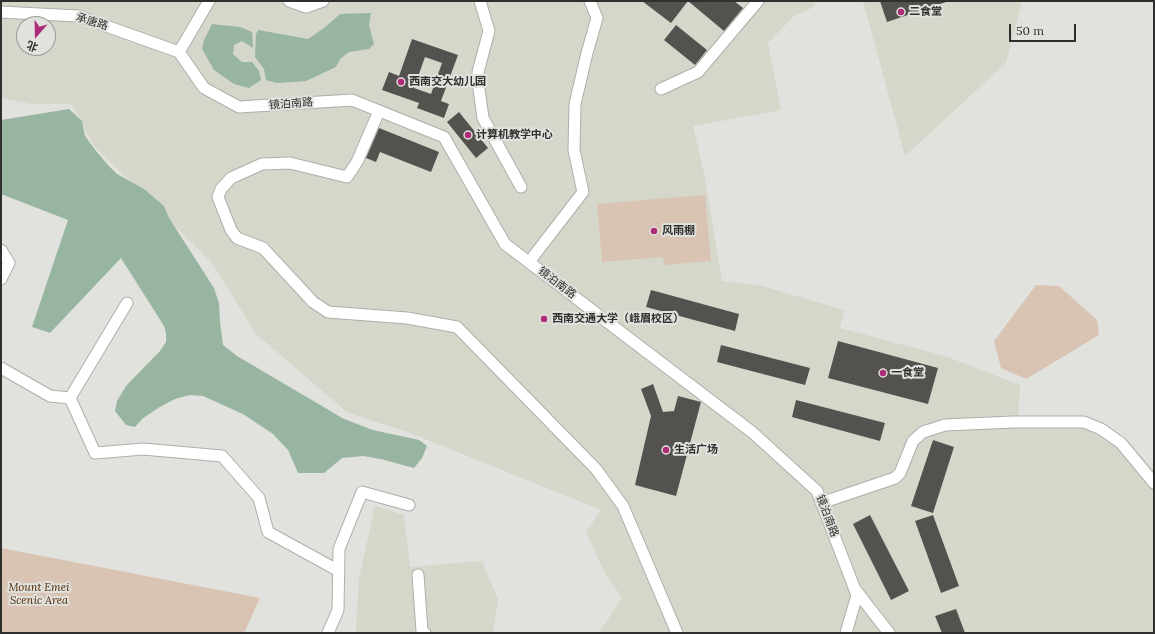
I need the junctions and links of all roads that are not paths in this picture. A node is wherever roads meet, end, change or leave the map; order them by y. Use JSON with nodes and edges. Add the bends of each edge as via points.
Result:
{"nodes":[{"id":1,"x":209,"y":1,"type":"edge"},
{"id":2,"x":289,"y":1,"type":"edge"},
{"id":3,"x":323,"y":1,"type":"edge"},
{"id":4,"x":480,"y":1,"type":"edge"},
{"id":5,"x":590,"y":1,"type":"edge"},
{"id":6,"x":758,"y":1,"type":"edge"},
{"id":7,"x":1,"y":12,"type":"edge"},
{"id":8,"x":179,"y":52,"type":"junction"},
{"id":9,"x":661,"y":89,"type":"dead end"},
{"id":10,"x":379,"y":111,"type":"junction"},
{"id":11,"x":521,"y":187,"type":"dead end"},
{"id":12,"x":1,"y":250,"type":"edge"},
{"id":13,"x":529,"y":262,"type":"junction"},
{"id":14,"x":1,"y":279,"type":"edge"},
{"id":15,"x":127,"y":303,"type":"dead end"},
{"id":16,"x":1,"y":368,"type":"edge"},
{"id":17,"x":70,"y":398,"type":"junction"},
{"id":18,"x":1154,"y":483,"type":"edge"},
{"id":19,"x":821,"y":503,"type":"junction"},
{"id":20,"x":408,"y":505,"type":"dead end"},
{"id":21,"x":339,"y":571,"type":"junction"},
{"id":22,"x":418,"y":575,"type":"dead end"},
{"id":23,"x":854,"y":588,"type":"junction"},
{"id":24,"x":328,"y":633,"type":"edge"},
{"id":25,"x":425,"y":633,"type":"edge"},
{"id":26,"x":677,"y":633,"type":"edge"},
{"id":27,"x":846,"y":633,"type":"edge"},
{"id":28,"x":889,"y":633,"type":"edge"}],
"edges":[{"from":1,"to":8,"type":"street"},
{"from":2,"to":3,"type":"street","via":[[306,7]]},
{"from":4,"to":11,"type":"street","via":[[489,31],[478,72],[483,118]]},
{"from":5,"to":13,"type":"street","via":[[597,18],[575,104],[574,150],[583,192]]},
{"from":6,"to":9,"type":"street","via":[[698,72]]},
{"from":7,"to":8,"type":"street","name":"承唐路","via":[[78,16]]},
{"from":8,"to":10,"type":"street","name":"镜泊南路","via":[[204,88],[240,107],[352,100]]},
{"from":10,"to":13,"type":"street","name":"镜泊南路","via":[[444,138],[506,244]]},
{"from":10,"to":26,"type":"street","via":[[357,162],[347,177],[290,163],[262,164],[231,178],[221,189],[218,197],[231,230],[237,238],[263,248],[313,302],[328,312],[408,318],[457,327],[596,469],[623,506]]},
{"from":12,"to":14,"type":"street","via":[[9,263]]},
{"from":13,"to":19,"type":"street","name":"镜泊南路","via":[[752,432],[817,491]]},
{"from":15,"to":17,"type":"street"},
{"from":16,"to":17,"type":"street","via":[[50,396]]},
{"from":17,"to":21,"type":"street","via":[[95,453],[143,449],[222,456],[259,498],[268,532]]},
{"from":18,"to":19,"type":"street","via":[[1121,443],[1101,429],[1084,422],[945,425],[924,432],[913,441],[900,473],[895,478]]},
{"from":19,"to":23,"type":"street","name":"镜泊南路"},
{"from":20,"to":21,"type":"street","via":[[362,492],[339,549]]},
{"from":21,"to":24,"type":"street","via":[[338,610]]},
{"from":22,"to":25,"type":"street","via":[[422,631]]},
{"from":23,"to":27,"type":"street","name":"镜泊南路","via":[[857,595]]},
{"from":23,"to":28,"type":"street"}]}
